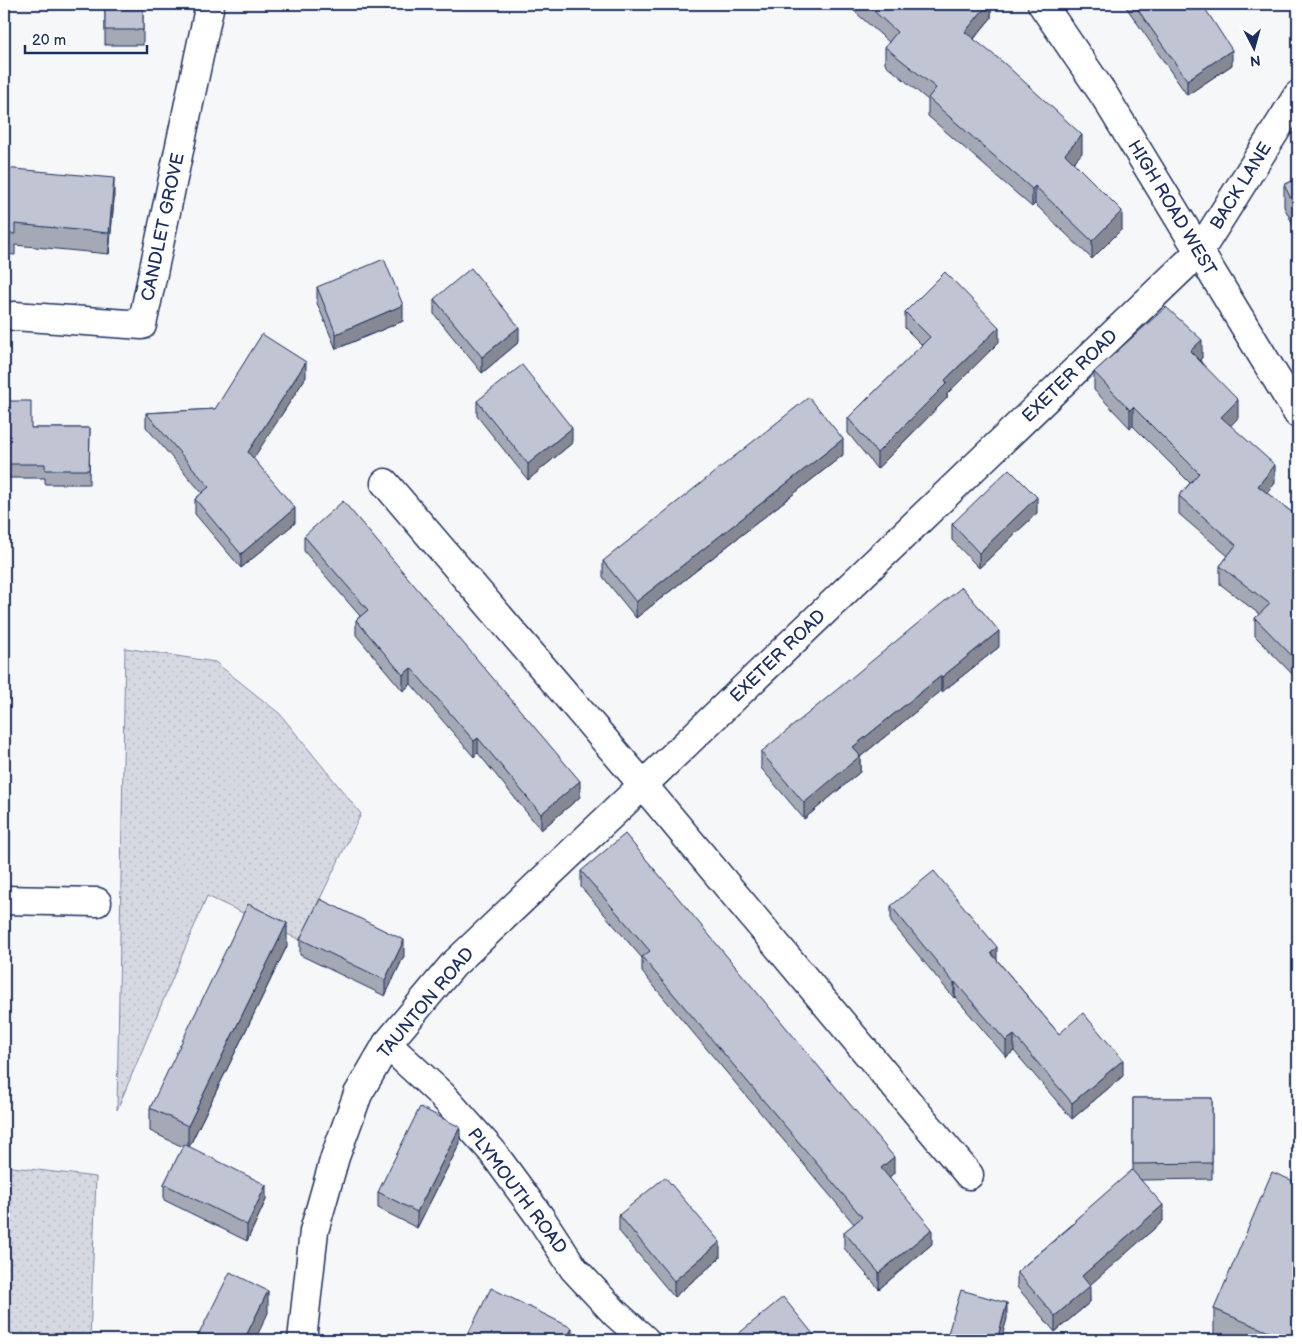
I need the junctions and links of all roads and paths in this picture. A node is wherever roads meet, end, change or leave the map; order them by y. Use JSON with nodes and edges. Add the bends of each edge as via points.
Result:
{"nodes":[{"id":1,"x":210,"y":4,"type":"edge"},
{"id":2,"x":1042,"y":4,"type":"edge"},
{"id":3,"x":1298,"y":95,"type":"edge"},
{"id":4,"x":1199,"y":252,"type":"junction"},
{"id":5,"x":14,"y":316,"type":"dead end"},
{"id":6,"x":1298,"y":414,"type":"edge"},
{"id":7,"x":385,"y":484,"type":"dead end"},
{"id":8,"x":643,"y":785,"type":"junction"},
{"id":9,"x":4,"y":900,"type":"edge"},
{"id":10,"x":97,"y":902,"type":"dead end"},
{"id":11,"x":387,"y":1044,"type":"junction"},
{"id":12,"x":969,"y":1175,"type":"dead end"},
{"id":13,"x":302,"y":1340,"type":"edge"},
{"id":14,"x":645,"y":1340,"type":"edge"}],
"edges":[{"from":1,"to":5,"type":"street","name":"CANDLET GROVE","via":[[142,325]]},
{"from":2,"to":4,"type":"street","name":"HIGH ROAD WEST","via":[[1104,95]]},
{"from":3,"to":4,"type":"street","name":"BACK LANE"},
{"from":4,"to":6,"type":"street","name":"HIGH ROAD WEST"},
{"from":4,"to":8,"type":"street","name":"EXETER ROAD"},
{"from":7,"to":8,"type":"street"},
{"from":8,"to":11,"type":"street","name":"TAUNTON ROAD","via":[[453,965]]},
{"from":8,"to":12,"type":"street"},
{"from":9,"to":10,"type":"street"},
{"from":11,"to":13,"type":"street","name":"TAUNTON ROAD","via":[[358,1094],[335,1157],[314,1231]]},
{"from":11,"to":14,"type":"street","name":"PLYMOUTH ROAD","via":[[442,1095],[491,1150],[574,1269]]}]}
